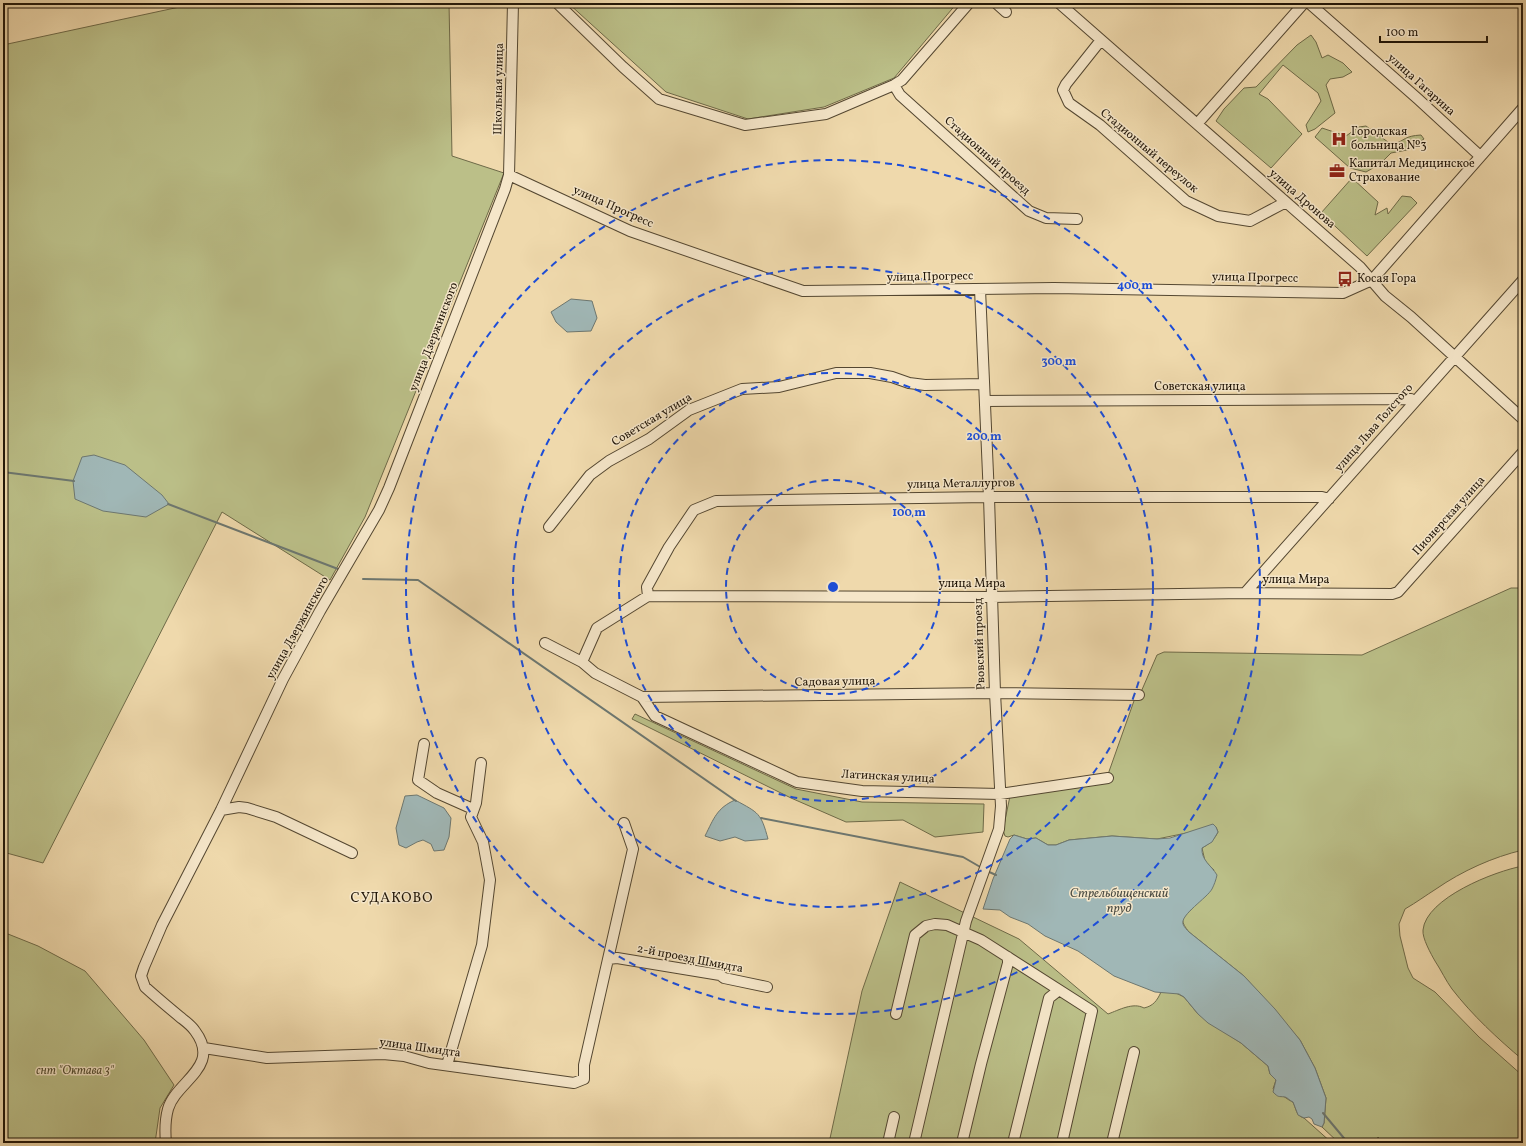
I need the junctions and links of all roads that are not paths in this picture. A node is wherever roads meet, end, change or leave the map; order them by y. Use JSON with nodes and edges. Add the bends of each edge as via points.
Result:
{"nodes":[{"id":1,"x":513,"y":3,"type":"edge"},
{"id":2,"x":557,"y":3,"type":"edge"},
{"id":3,"x":970,"y":3,"type":"edge"},
{"id":4,"x":996,"y":3,"type":"edge"},
{"id":5,"x":1059,"y":3,"type":"edge"},
{"id":6,"x":1304,"y":3,"type":"edge"},
{"id":7,"x":1308,"y":3,"type":"edge"},
{"id":8,"x":1006,"y":12,"type":"dead end"},
{"id":9,"x":1101,"y":40,"type":"junction"},
{"id":10,"x":894,"y":85,"type":"junction"},
{"id":11,"x":1523,"y":108,"type":"edge"},
{"id":12,"x":1197,"y":124,"type":"junction"},
{"id":13,"x":1480,"y":156,"type":"junction"},
{"id":14,"x":509,"y":175,"type":"junction"},
{"id":15,"x":1286,"y":202,"type":"junction"},
{"id":16,"x":1077,"y":219,"type":"dead end"},
{"id":17,"x":1372,"y":280,"type":"junction"},
{"id":18,"x":1523,"y":280,"type":"edge"},
{"id":19,"x":980,"y":289,"type":"junction"},
{"id":20,"x":1454,"y":357,"type":"junction"},
{"id":21,"x":984,"y":384,"type":"junction"},
{"id":22,"x":985,"y":401,"type":"junction"},
{"id":23,"x":1414,"y":402,"type":"junction"},
{"id":24,"x":1523,"y":419,"type":"edge"},
{"id":25,"x":1523,"y":452,"type":"edge"},
{"id":26,"x":990,"y":497,"type":"junction"},
{"id":27,"x":1329,"y":499,"type":"junction"},
{"id":28,"x":549,"y":527,"type":"dead end"},
{"id":29,"x":1245,"y":593,"type":"junction"},
{"id":30,"x":1392,"y":594,"type":"joint"},
{"id":31,"x":648,"y":596,"type":"junction"},
{"id":32,"x":992,"y":597,"type":"junction"},
{"id":33,"x":546,"y":643,"type":"dead end"},
{"id":34,"x":582,"y":662,"type":"junction"},
{"id":35,"x":995,"y":693,"type":"junction"},
{"id":36,"x":1140,"y":695,"type":"dead end"},
{"id":37,"x":642,"y":697,"type":"junction"},
{"id":38,"x":424,"y":744,"type":"dead end"},
{"id":39,"x":481,"y":763,"type":"dead end"},
{"id":40,"x":1108,"y":778,"type":"dead end"},
{"id":41,"x":1000,"y":794,"type":"junction"},
{"id":42,"x":473,"y":809,"type":"junction"},
{"id":43,"x":221,"y":810,"type":"junction"},
{"id":44,"x":624,"y":823,"type":"dead end"},
{"id":45,"x":352,"y":853,"type":"dead end"},
{"id":46,"x":963,"y":932,"type":"junction"},
{"id":47,"x":1008,"y":957,"type":"junction"},
{"id":48,"x":608,"y":959,"type":"junction"},
{"id":49,"x":768,"y":987,"type":"dead end"},
{"id":50,"x":1059,"y":990,"type":"junction"},
{"id":51,"x":896,"y":1014,"type":"dead end"},
{"id":52,"x":204,"y":1048,"type":"junction"},
{"id":53,"x":1134,"y":1052,"type":"dead end"},
{"id":54,"x":447,"y":1065,"type":"junction"},
{"id":55,"x":894,"y":1117,"type":"dead end"},
{"id":56,"x":166,"y":1143,"type":"edge"},
{"id":57,"x":888,"y":1143,"type":"edge"},
{"id":58,"x":914,"y":1143,"type":"edge"},
{"id":59,"x":962,"y":1143,"type":"edge"},
{"id":60,"x":1013,"y":1143,"type":"edge"},
{"id":61,"x":1062,"y":1143,"type":"edge"},
{"id":62,"x":1112,"y":1143,"type":"edge"}],
"edges":[{"from":1,"to":14,"type":"street","name":"Школьная улица"},
{"from":2,"to":10,"type":"street","via":[[659,99],[745,125],[826,114]]},
{"from":3,"to":10,"type":"street","via":[[902,80]]},
{"from":4,"to":8,"type":"street"},
{"from":5,"to":9,"type":"street","name":"улица Дронова"},
{"from":6,"to":12,"type":"street"},
{"from":7,"to":13,"type":"street","name":"улица Гагарина"},
{"from":9,"to":12,"type":"street","name":"улица Дронова"},
{"from":9,"to":15,"type":"street","name":"Стадионный переулок","via":[[1066,84],[1063,90],[1069,103],[1100,125],[1186,201],[1218,216],[1250,221]]},
{"from":10,"to":16,"type":"street","name":"Стадионный проезд","via":[[900,95],[1029,211],[1046,218]]},
{"from":11,"to":13,"type":"street"},
{"from":12,"to":15,"type":"street","name":"улица Дронова"},
{"from":13,"to":17,"type":"street"},
{"from":14,"to":19,"type":"street","name":"улица Прогресс","via":[[630,231],[803,292]]},
{"from":14,"to":43,"type":"street","name":"улица Дзержинского","via":[[389,488],[283,679]]},
{"from":15,"to":17,"type":"street","name":"улица Дронова"},
{"from":17,"to":19,"type":"street","name":"улица Прогресс","via":[[1343,293]]},
{"from":17,"to":20,"type":"street","name":"улица Дронова","via":[[1385,296],[1411,316]]},
{"from":18,"to":20,"type":"street","name":"улица Льва Толстого"},
{"from":19,"to":21,"type":"street","name":"Рвовский проезд"},
{"from":20,"to":23,"type":"street","name":"улица Льва Толстого"},
{"from":20,"to":24,"type":"street","name":"улица Дронова"},
{"from":21,"to":22,"type":"street","name":"Рвовский проезд"},
{"from":21,"to":28,"type":"street","name":"Советская улица","via":[[925,385],[870,373],[836,373],[779,387],[742,389],[689,410],[649,440],[609,461],[590,475]]},
{"from":22,"to":23,"type":"street","name":"Советская улица","via":[[1411,399]]},
{"from":22,"to":26,"type":"street","name":"Рвовский проезд"},
{"from":23,"to":27,"type":"street","name":"улица Льва Толстого"},
{"from":25,"to":30,"type":"street","name":"Пионерская улица","via":[[1398,592]]},
{"from":26,"to":27,"type":"street","name":"улица Металлургов"},
{"from":26,"to":31,"type":"street","name":"улица Металлургов","via":[[716,501],[694,510],[647,587]]},
{"from":26,"to":32,"type":"street","name":"Рвовский проезд"},
{"from":27,"to":29,"type":"street","name":"улица Льва Толстого"},
{"from":29,"to":30,"type":"street","name":"улица Мира"},
{"from":29,"to":32,"type":"street","name":"улица Мира"},
{"from":31,"to":32,"type":"street","name":"улица Мира"},
{"from":31,"to":34,"type":"street","via":[[597,628]]},
{"from":32,"to":35,"type":"street","name":"Рвовский проезд"},
{"from":33,"to":34,"type":"street","name":"Садовая улица"},
{"from":34,"to":37,"type":"street","name":"Садовая улица","via":[[595,673]]},
{"from":35,"to":36,"type":"street","name":"Садовая улица"},
{"from":35,"to":37,"type":"street","name":"Садовая улица"},
{"from":35,"to":41,"type":"street","name":"Рвовский проезд"},
{"from":37,"to":41,"type":"street","name":"Латинская улица","via":[[655,716],[797,782],[862,791]]},
{"from":38,"to":42,"type":"street","via":[[418,780],[437,793]]},
{"from":39,"to":42,"type":"street"},
{"from":40,"to":41,"type":"street","name":"Латинская улица"},
{"from":41,"to":46,"type":"street","name":"Рвовский проезд","via":[[999,829]]},
{"from":42,"to":54,"type":"street","via":[[471,817],[483,842],[490,880],[482,944]]},
{"from":43,"to":45,"type":"street","via":[[247,808],[276,817]]},
{"from":43,"to":52,"type":"street","name":"улица Дзержинского","via":[[162,925],[141,976],[145,987],[195,1030]]},
{"from":44,"to":48,"type":"street","via":[[633,849]]},
{"from":46,"to":47,"type":"street","via":[[982,940]]},
{"from":46,"to":51,"type":"street","via":[[947,925],[935,924],[926,926],[915,935]]},
{"from":46,"to":58,"type":"street","name":"Рвовский проезд"},
{"from":47,"to":50,"type":"street"},
{"from":47,"to":59,"type":"street"},
{"from":48,"to":49,"type":"street","name":"2-й проезд Шмидта","via":[[617,958],[720,975]]},
{"from":48,"to":54,"type":"street","name":"улица Шмидта","via":[[584,1065],[584,1080],[574,1083]]},
{"from":50,"to":60,"type":"street","via":[[1049,998]]},
{"from":50,"to":61,"type":"street","via":[[1092,1011]]},
{"from":52,"to":54,"type":"street","name":"улица Шмидта","via":[[267,1058],[384,1054]]},
{"from":52,"to":56,"type":"street","via":[[201,1064],[193,1077],[175,1095],[168,1109]]},
{"from":53,"to":62,"type":"street"},
{"from":55,"to":57,"type":"street"}]}
